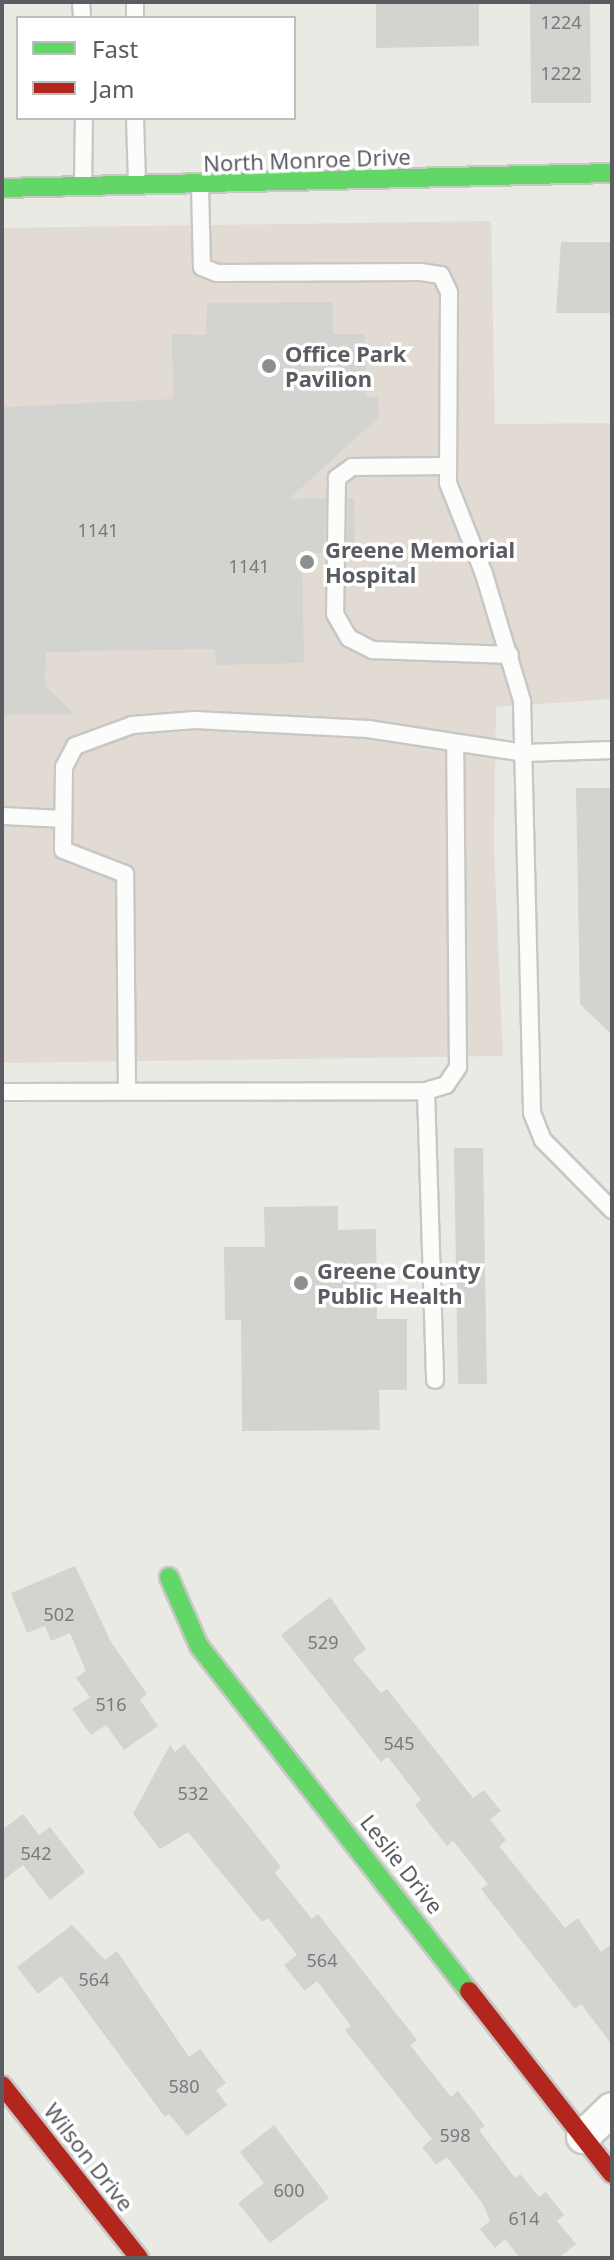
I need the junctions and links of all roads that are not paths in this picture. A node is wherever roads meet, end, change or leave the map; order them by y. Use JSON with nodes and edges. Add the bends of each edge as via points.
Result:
{"nodes":[{"id":1,"x":84,"y":120,"type":"edge"},
{"id":2,"x":135,"y":120,"type":"edge"},
{"id":3,"x":612,"y":173,"type":"edge"},
{"id":4,"x":200,"y":186,"type":"junction"},
{"id":5,"x":138,"y":187,"type":"junction"},
{"id":6,"x":2,"y":188,"type":"edge"},
{"id":7,"x":83,"y":188,"type":"junction"},
{"id":8,"x":448,"y":466,"type":"junction"},
{"id":9,"x":510,"y":655,"type":"junction"},
{"id":10,"x":455,"y":745,"type":"junction"},
{"id":11,"x":612,"y":750,"type":"edge"},
{"id":12,"x":524,"y":753,"type":"junction"},
{"id":13,"x":2,"y":816,"type":"edge"},
{"id":14,"x":63,"y":819,"type":"junction"},
{"id":15,"x":127,"y":1089,"type":"junction"},
{"id":16,"x":426,"y":1091,"type":"junction"},
{"id":17,"x":2,"y":1092,"type":"edge"},
{"id":18,"x":612,"y":1210,"type":"edge"},
{"id":19,"x":435,"y":1380,"type":"dead end"},
{"id":20,"x":169,"y":1577,"type":"dead end"},
{"id":21,"x":2,"y":2085,"type":"edge"},
{"id":22,"x":612,"y":2109,"type":"edge"},
{"id":23,"x":583,"y":2137,"type":"junction"},
{"id":24,"x":612,"y":2174,"type":"edge"},
{"id":25,"x":139,"y":2258,"type":"edge"}],
"edges":[{"from":1,"to":7,"type":"lane"},
{"from":2,"to":5,"type":"lane"},
{"from":3,"to":4,"type":"street","name":"North Monroe Drive"},
{"from":4,"to":5,"type":"street","name":"North Monroe Drive"},
{"from":4,"to":8,"type":"lane","via":[[202,267],[217,273],[441,275],[449,292]]},
{"from":5,"to":7,"type":"street","name":"North Monroe Drive"},
{"from":6,"to":7,"type":"street","name":"North Monroe Drive"},
{"from":8,"to":9,"type":"lane","via":[[459,522]]},
{"from":8,"to":9,"type":"lane","via":[[352,467],[337,478],[335,614],[349,638],[373,650]]},
{"from":9,"to":12,"type":"lane","via":[[522,701]]},
{"from":10,"to":12,"type":"lane"},
{"from":10,"to":14,"type":"lane","via":[[360,728],[195,720],[132,725],[75,746],[64,767]]},
{"from":10,"to":16,"type":"lane","via":[[458,1067],[446,1085]]},
{"from":11,"to":12,"type":"lane"},
{"from":12,"to":18,"type":"lane","via":[[532,1113],[543,1140]]},
{"from":13,"to":14,"type":"lane"},
{"from":14,"to":15,"type":"lane","via":[[63,850],[125,874]]},
{"from":15,"to":16,"type":"lane"},
{"from":15,"to":17,"type":"lane"},
{"from":16,"to":19,"type":"lane"},
{"from":20,"to":23,"type":"street","name":"Leslie Drive","via":[[199,1646]]},
{"from":21,"to":25,"type":"street","name":"Wilson Drive"},
{"from":22,"to":23,"type":"street"},
{"from":23,"to":24,"type":"street","name":"Leslie Drive"}]}
